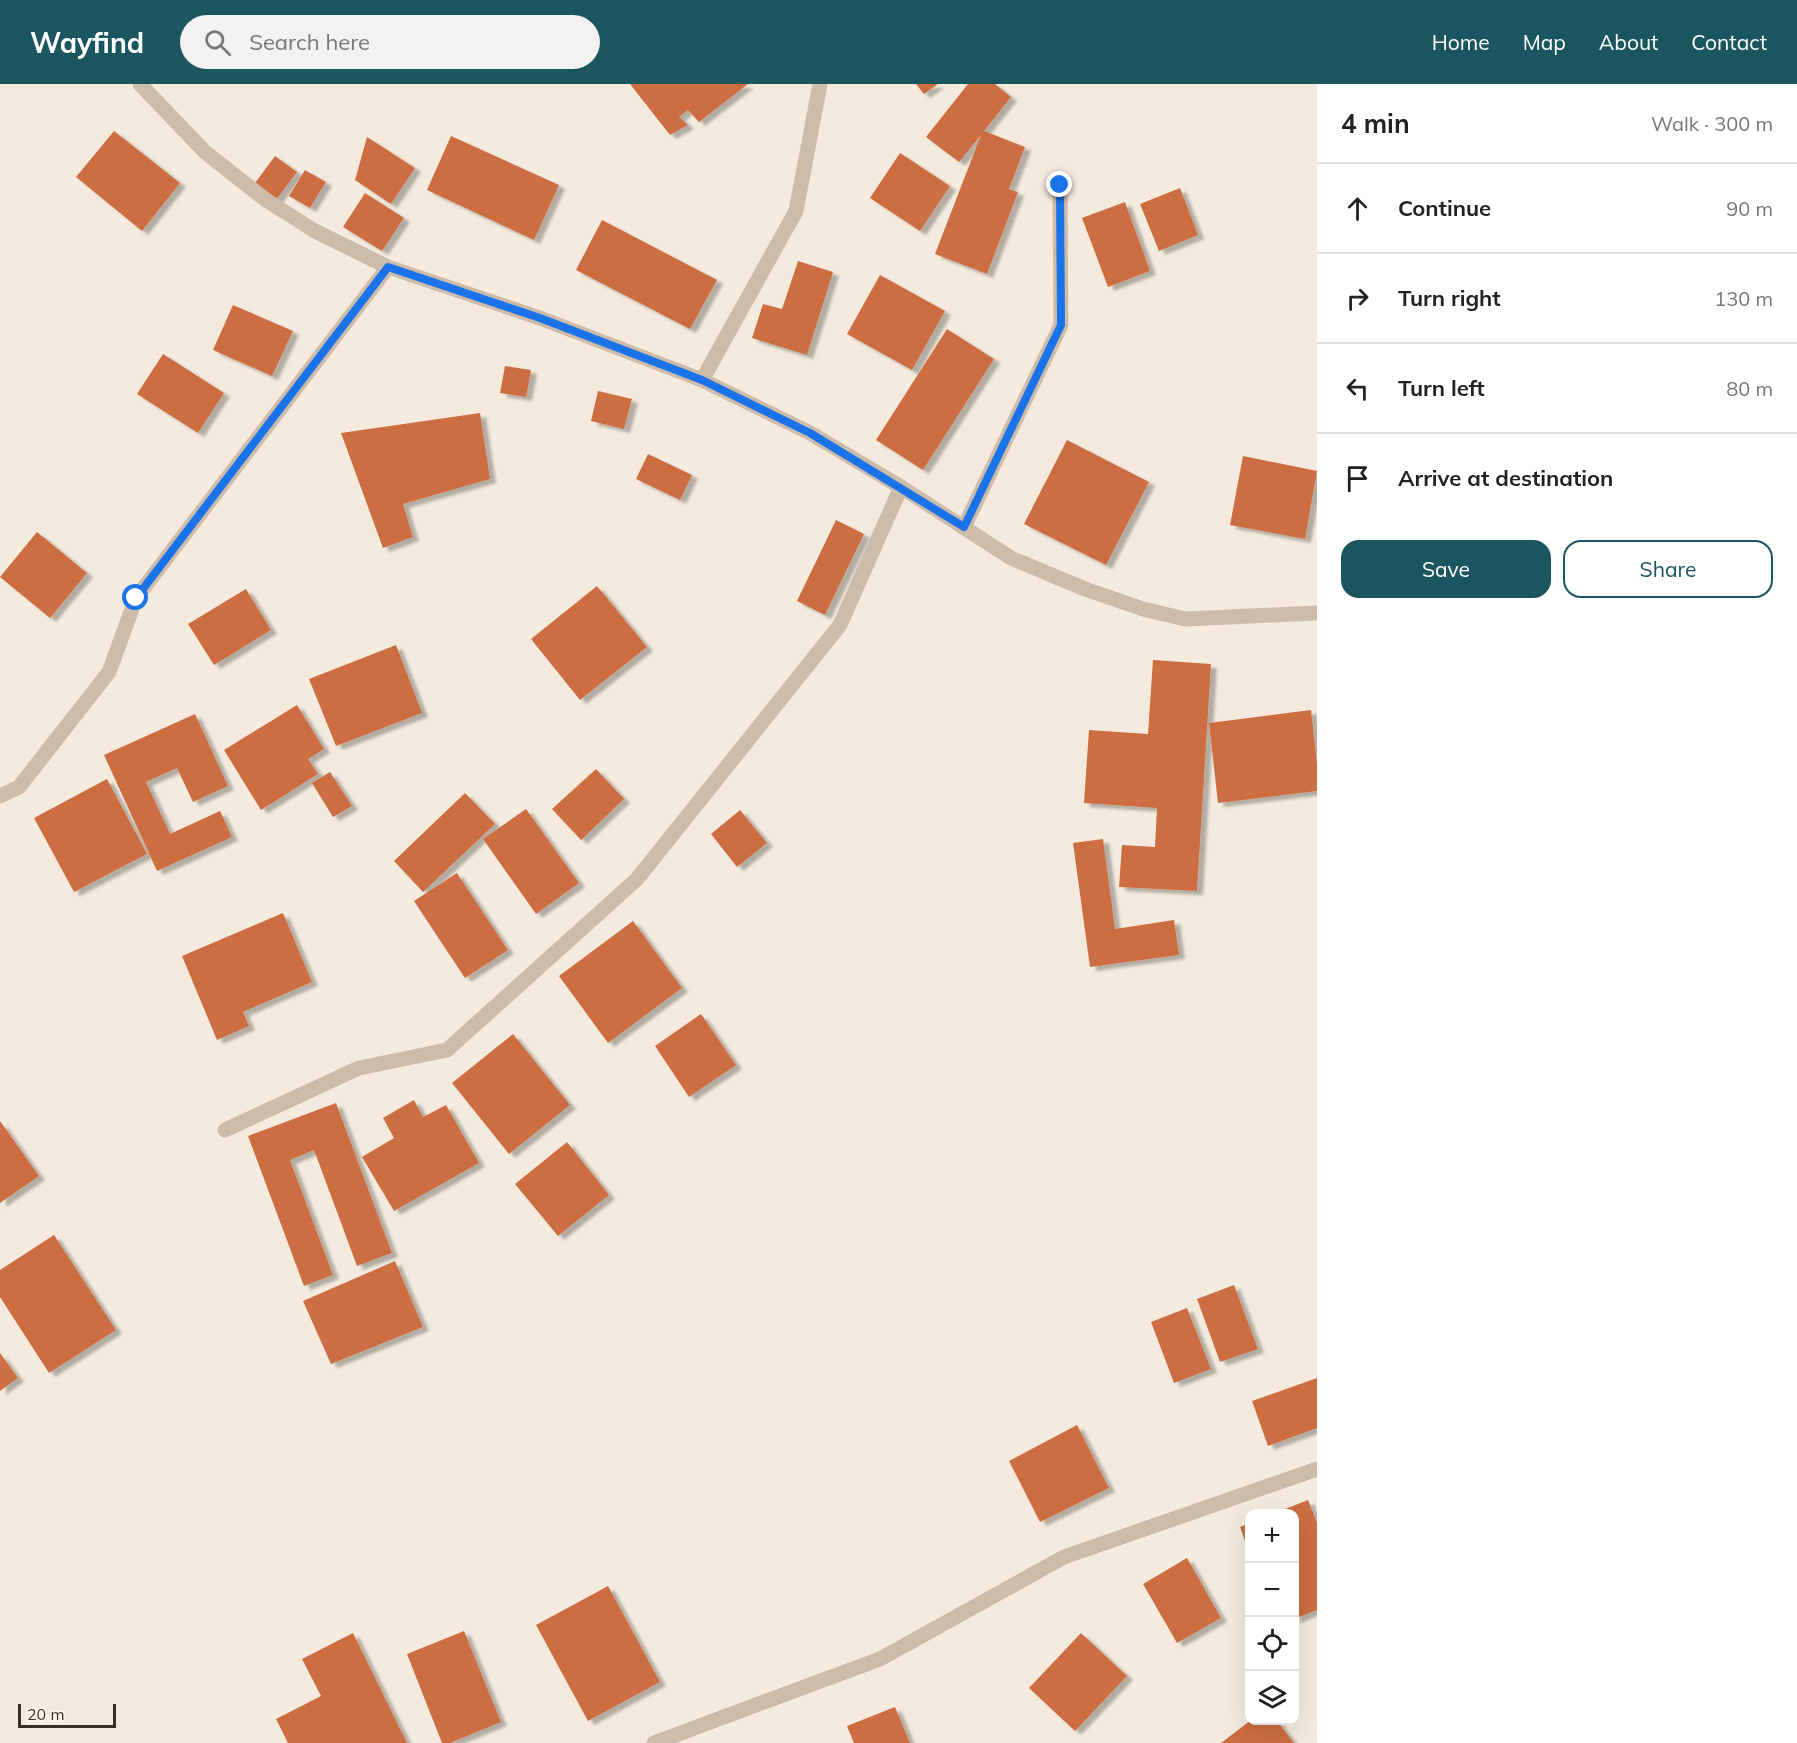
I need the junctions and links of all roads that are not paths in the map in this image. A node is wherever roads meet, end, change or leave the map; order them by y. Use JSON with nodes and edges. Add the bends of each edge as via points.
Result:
{"nodes":[{"id":1,"x":140,"y":84,"type":"edge"},
{"id":2,"x":820,"y":84,"type":"edge"},
{"id":3,"x":1060,"y":185,"type":"dead end"},
{"id":4,"x":388,"y":267,"type":"junction"},
{"id":5,"x":702,"y":380,"type":"junction"},
{"id":6,"x":901,"y":487,"type":"junction"},
{"id":7,"x":964,"y":527,"type":"junction"},
{"id":8,"x":1317,"y":614,"type":"edge"},
{"id":9,"x":0,"y":796,"type":"edge"},
{"id":10,"x":225,"y":1130,"type":"dead end"},
{"id":11,"x":1317,"y":1470,"type":"edge"},
{"id":12,"x":654,"y":1743,"type":"edge"}],
"edges":[{"from":1,"to":4,"type":"street","via":[[205,152],[266,200],[315,231]]},
{"from":2,"to":5,"type":"street","via":[[796,211]]},
{"from":3,"to":7,"type":"street","via":[[1061,325]]},
{"from":4,"to":5,"type":"street","via":[[540,318]]},
{"from":4,"to":9,"type":"street","via":[[136,598],[109,672],[19,788]]},
{"from":5,"to":6,"type":"street","via":[[810,433]]},
{"from":6,"to":7,"type":"street"},
{"from":6,"to":10,"type":"street","via":[[840,625],[637,879],[447,1050],[359,1068]]},
{"from":7,"to":8,"type":"street","via":[[1011,558],[1085,589],[1185,620]]},
{"from":11,"to":12,"type":"street","via":[[1064,1557],[880,1659]]}]}
